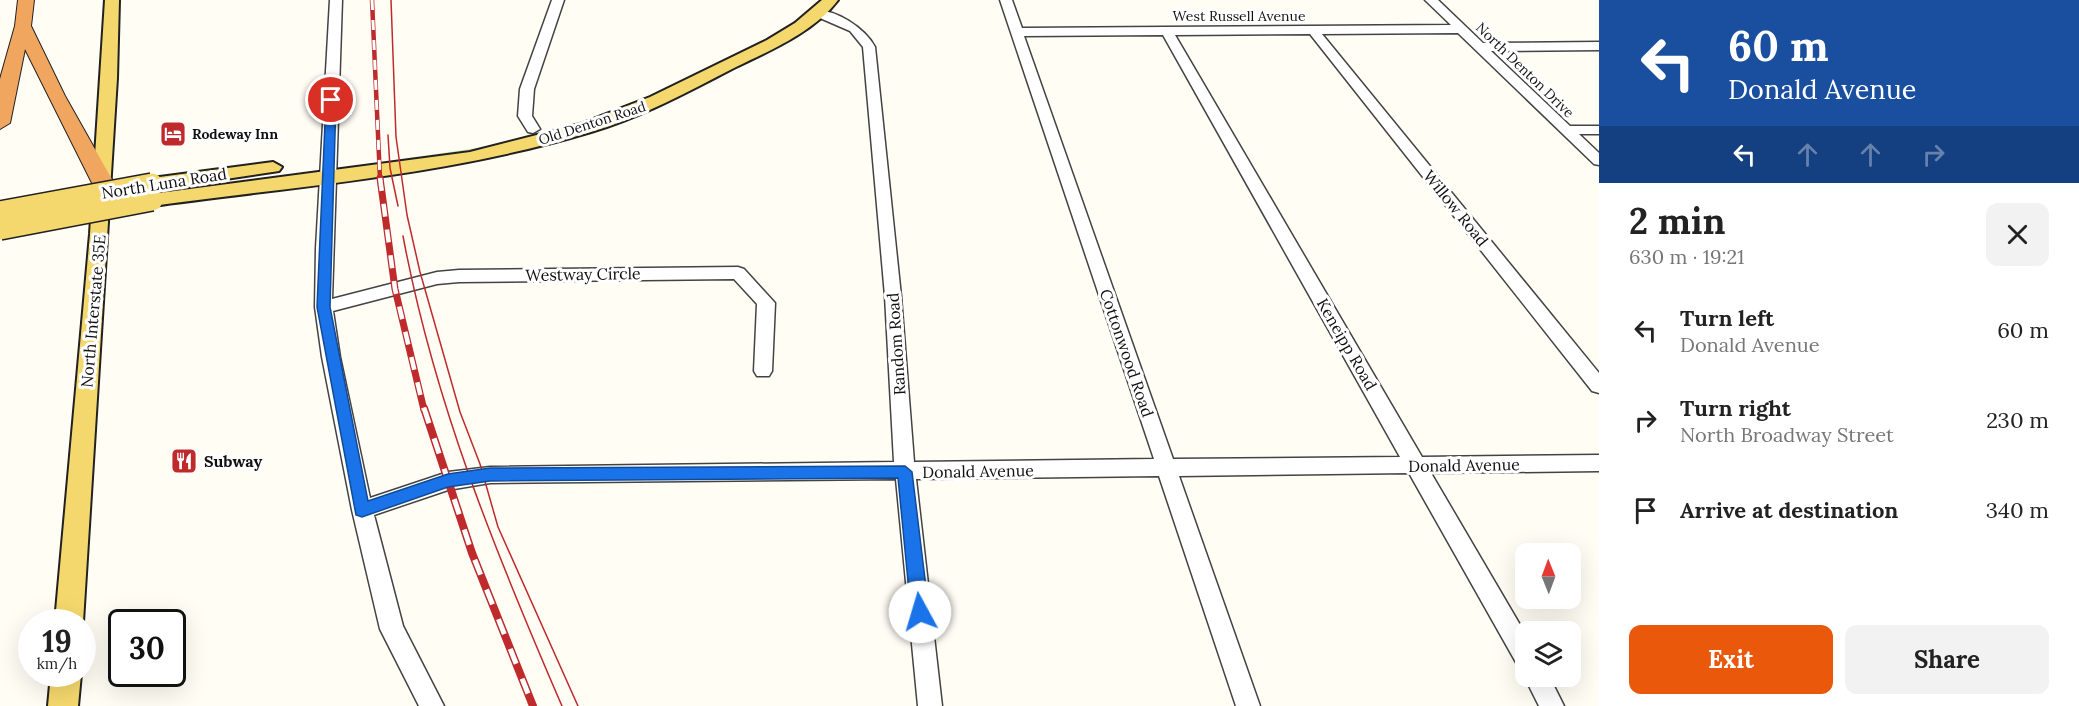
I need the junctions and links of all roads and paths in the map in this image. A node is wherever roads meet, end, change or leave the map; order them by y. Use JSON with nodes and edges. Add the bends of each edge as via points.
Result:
{"nodes":[{"id":1,"x":26,"y":0,"type":"edge"},
{"id":2,"x":112,"y":0,"type":"edge"},
{"id":3,"x":336,"y":0,"type":"edge"},
{"id":4,"x":558,"y":0,"type":"edge"},
{"id":5,"x":831,"y":0,"type":"edge"},
{"id":6,"x":1006,"y":0,"type":"edge"},
{"id":7,"x":1431,"y":0,"type":"edge"},
{"id":8,"x":813,"y":6,"type":"edge"},
{"id":9,"x":23,"y":26,"type":"junction"},
{"id":10,"x":1462,"y":29,"type":"junction"},
{"id":11,"x":1313,"y":30,"type":"junction"},
{"id":12,"x":1167,"y":31,"type":"junction"},
{"id":13,"x":1017,"y":32,"type":"junction"},
{"id":14,"x":1599,"y":46,"type":"edge"},
{"id":15,"x":1481,"y":48,"type":"junction"},
{"id":16,"x":623,"y":109,"type":"junction"},
{"id":17,"x":0,"y":123,"type":"edge"},
{"id":18,"x":533,"y":129,"type":"junction"},
{"id":19,"x":1566,"y":130,"type":"junction"},
{"id":20,"x":1599,"y":130,"type":"edge"},
{"id":21,"x":1599,"y":161,"type":"edge"},
{"id":22,"x":328,"y":167,"type":"junction"},
{"id":23,"x":103,"y":183,"type":"junction"},
{"id":24,"x":152,"y":192,"type":"junction"},
{"id":25,"x":0,"y":212,"type":"edge"},
{"id":26,"x":0,"y":229,"type":"edge"},
{"id":27,"x":324,"y":307,"type":"junction"},
{"id":28,"x":763,"y":371,"type":"dead end"},
{"id":29,"x":1599,"y":386,"type":"edge"},
{"id":30,"x":1599,"y":463,"type":"edge"},
{"id":31,"x":1417,"y":465,"type":"junction"},
{"id":32,"x":1167,"y":468,"type":"junction"},
{"id":33,"x":905,"y":472,"type":"junction"},
{"id":34,"x":362,"y":510,"type":"junction"},
{"id":35,"x":70,"y":609,"type":"edge"},
{"id":36,"x":1515,"y":639,"type":"edge"},
{"id":37,"x":65,"y":687,"type":"edge"},
{"id":38,"x":1542,"y":687,"type":"edge"},
{"id":39,"x":63,"y":706,"type":"edge"},
{"id":40,"x":432,"y":706,"type":"edge"},
{"id":41,"x":930,"y":706,"type":"edge"},
{"id":42,"x":1248,"y":706,"type":"edge"},
{"id":43,"x":1552,"y":706,"type":"edge"}],
"edges":[{"from":1,"to":9,"type":"highway"},
{"from":2,"to":23,"type":"main road","name":"North Interstate 35E"},
{"from":3,"to":22,"type":"street"},
{"from":4,"to":18,"type":"street","via":[[526,89],[525,116]]},
{"from":5,"to":8,"type":"main road","name":"Old Denton Road"},
{"from":6,"to":13,"type":"street","name":"Cottonwood Road"},
{"from":7,"to":10,"type":"street","name":"North Denton Drive"},
{"from":8,"to":16,"type":"main road","name":"Old Denton Road","via":[[801,26],[772,43],[684,88]]},
{"from":8,"to":33,"type":"street","name":"Random Road","via":[[849,25],[869,48]]},
{"from":9,"to":17,"type":"highway"},
{"from":9,"to":23,"type":"highway"},
{"from":10,"to":11,"type":"street","name":"West Russell Avenue"},
{"from":10,"to":15,"type":"street","name":"North Denton Drive"},
{"from":11,"to":12,"type":"street","name":"West Russell Avenue"},
{"from":11,"to":29,"type":"street","name":"Willow Road"},
{"from":12,"to":13,"type":"street","name":"West Russell Avenue"},
{"from":12,"to":31,"type":"street","name":"Keneipp Road"},
{"from":13,"to":32,"type":"street","name":"Cottonwood Road"},
{"from":14,"to":15,"type":"street"},
{"from":15,"to":19,"type":"street","name":"North Denton Drive"},
{"from":16,"to":18,"type":"main road","name":"Old Denton Road"},
{"from":16,"to":22,"type":"main road","name":"Old Denton Road","via":[[554,137],[480,155]]},
{"from":18,"to":22,"type":"main road","name":"Old Denton Road"},
{"from":19,"to":20,"type":"street"},
{"from":19,"to":21,"type":"street","name":"North Denton Drive"},
{"from":22,"to":24,"type":"main road","name":"North Luna Road"},
{"from":22,"to":27,"type":"street"},
{"from":23,"to":35,"type":"main road","name":"North Interstate 35E"},
{"from":24,"to":25,"type":"main road","name":"North Luna Road","bridge":true},
{"from":24,"to":26,"type":"main road","name":"North Luna Road","bridge":true},
{"from":27,"to":28,"type":"street","name":"Westway Circle","via":[[459,276],[738,273],[766,303]]},
{"from":27,"to":34,"type":"street"},
{"from":30,"to":31,"type":"street","name":"Donald Avenue"},
{"from":31,"to":32,"type":"street","name":"Donald Avenue"},
{"from":31,"to":36,"type":"street","name":"Keneipp Road"},
{"from":32,"to":33,"type":"street","name":"Donald Avenue"},
{"from":32,"to":42,"type":"street","name":"Cottonwood Road"},
{"from":33,"to":34,"type":"street","name":"Donald Avenue","via":[[490,475],[448,481]]},
{"from":33,"to":41,"type":"street","name":"Random Road"},
{"from":34,"to":40,"type":"street","via":[[392,629]]},
{"from":37,"to":39,"type":"main road"},
{"from":38,"to":43,"type":"street"}]}
